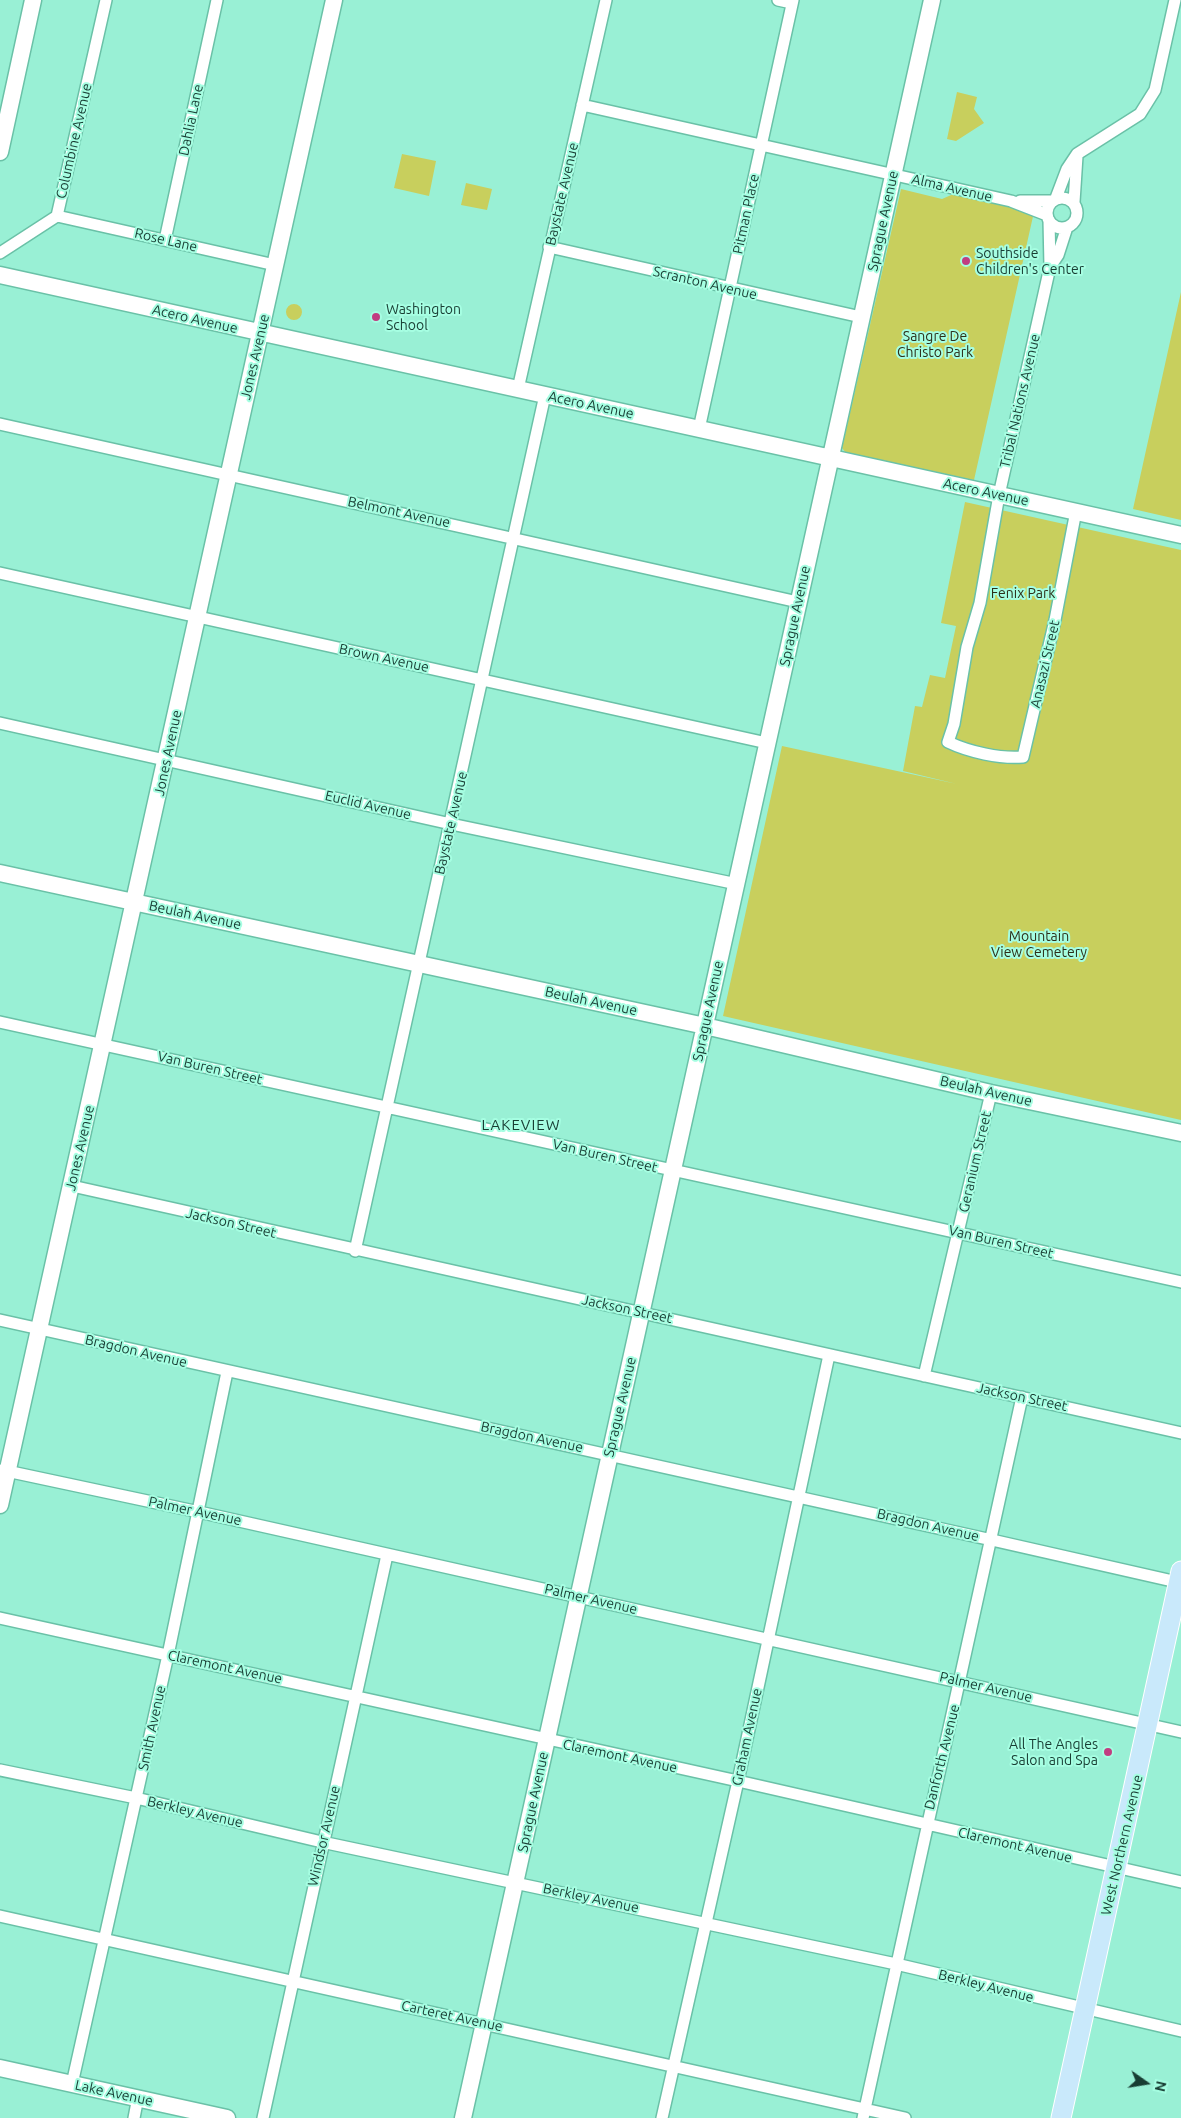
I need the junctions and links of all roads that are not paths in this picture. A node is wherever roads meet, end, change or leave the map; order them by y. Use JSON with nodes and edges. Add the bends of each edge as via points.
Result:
{"nodes":[{"id":1,"x":33,"y":0,"type":"edge"},
{"id":2,"x":106,"y":0,"type":"edge"},
{"id":3,"x":217,"y":0,"type":"edge"},
{"id":4,"x":334,"y":0,"type":"edge"},
{"id":5,"x":606,"y":0,"type":"edge"},
{"id":6,"x":778,"y":0,"type":"edge"},
{"id":7,"x":932,"y":0,"type":"edge"},
{"id":8,"x":1175,"y":0,"type":"edge"},
{"id":9,"x":792,"y":2,"type":"edge"},
{"id":10,"x":582,"y":105,"type":"junction"},
{"id":11,"x":761,"y":144,"type":"junction"},
{"id":12,"x":0,"y":152,"type":"edge"},
{"id":13,"x":1077,"y":154,"type":"junction"},
{"id":14,"x":892,"y":174,"type":"junction"},
{"id":15,"x":1054,"y":200,"type":"junction"},
{"id":16,"x":1010,"y":201,"type":"junction"},
{"id":17,"x":1074,"y":202,"type":"junction"},
{"id":18,"x":57,"y":216,"type":"junction"},
{"id":19,"x":1048,"y":217,"type":"junction"},
{"id":20,"x":1067,"y":227,"type":"junction"},
{"id":21,"x":165,"y":240,"type":"junction"},
{"id":22,"x":549,"y":247,"type":"junction"},
{"id":23,"x":0,"y":253,"type":"edge"},
{"id":24,"x":275,"y":265,"type":"junction"},
{"id":25,"x":1050,"y":266,"type":"junction"},
{"id":26,"x":0,"y":275,"type":"edge"},
{"id":27,"x":730,"y":288,"type":"junction"},
{"id":28,"x":862,"y":317,"type":"junction"},
{"id":29,"x":261,"y":334,"type":"junction"},
{"id":30,"x":518,"y":389,"type":"junction"},
{"id":31,"x":545,"y":395,"type":"junction"},
{"id":32,"x":0,"y":424,"type":"edge"},
{"id":33,"x":699,"y":429,"type":"junction"},
{"id":34,"x":830,"y":458,"type":"junction"},
{"id":35,"x":228,"y":474,"type":"junction"},
{"id":36,"x":999,"y":495,"type":"junction"},
{"id":37,"x":1076,"y":511,"type":"junction"},
{"id":38,"x":1181,"y":535,"type":"edge"},
{"id":39,"x":514,"y":537,"type":"junction"},
{"id":40,"x":0,"y":573,"type":"edge"},
{"id":41,"x":798,"y":602,"type":"junction"},
{"id":42,"x":198,"y":617,"type":"junction"},
{"id":43,"x":482,"y":679,"type":"junction"},
{"id":44,"x":0,"y":723,"type":"edge"},
{"id":45,"x":767,"y":743,"type":"junction"},
{"id":46,"x":1024,"y":758,"type":"joint"},
{"id":47,"x":167,"y":759,"type":"junction"},
{"id":48,"x":451,"y":824,"type":"junction"},
{"id":49,"x":0,"y":872,"type":"edge"},
{"id":50,"x":737,"y":884,"type":"junction"},
{"id":51,"x":135,"y":902,"type":"junction"},
{"id":52,"x":419,"y":964,"type":"junction"},
{"id":53,"x":0,"y":1022,"type":"edge"},
{"id":54,"x":705,"y":1026,"type":"junction"},
{"id":55,"x":104,"y":1044,"type":"junction"},
{"id":56,"x":991,"y":1093,"type":"junction"},
{"id":57,"x":388,"y":1107,"type":"junction"},
{"id":58,"x":1181,"y":1133,"type":"edge"},
{"id":59,"x":672,"y":1171,"type":"junction"},
{"id":60,"x":72,"y":1186,"type":"junction"},
{"id":61,"x":959,"y":1232,"type":"junction"},
{"id":62,"x":356,"y":1251,"type":"junction"},
{"id":63,"x":1181,"y":1282,"type":"edge"},
{"id":64,"x":641,"y":1311,"type":"junction"},
{"id":65,"x":0,"y":1320,"type":"edge"},
{"id":66,"x":39,"y":1328,"type":"junction"},
{"id":67,"x":829,"y":1355,"type":"junction"},
{"id":68,"x":227,"y":1372,"type":"junction"},
{"id":69,"x":924,"y":1376,"type":"junction"},
{"id":70,"x":1022,"y":1397,"type":"junction"},
{"id":71,"x":1181,"y":1433,"type":"edge"},
{"id":72,"x":609,"y":1454,"type":"junction"},
{"id":73,"x":4,"y":1471,"type":"edge"},
{"id":74,"x":799,"y":1496,"type":"junction"},
{"id":75,"x":0,"y":1505,"type":"edge"},
{"id":76,"x":199,"y":1512,"type":"junction"},
{"id":77,"x":992,"y":1539,"type":"junction"},
{"id":78,"x":387,"y":1555,"type":"junction"},
{"id":79,"x":1180,"y":1579,"type":"edge"},
{"id":80,"x":577,"y":1596,"type":"junction"},
{"id":81,"x":0,"y":1618,"type":"edge"},
{"id":82,"x":768,"y":1639,"type":"junction"},
{"id":83,"x":168,"y":1655,"type":"junction"},
{"id":84,"x":961,"y":1681,"type":"junction"},
{"id":85,"x":357,"y":1696,"type":"junction"},
{"id":86,"x":1148,"y":1724,"type":"junction"},
{"id":87,"x":1181,"y":1732,"type":"edge"},
{"id":88,"x":546,"y":1740,"type":"junction"},
{"id":89,"x":0,"y":1770,"type":"edge"},
{"id":90,"x":738,"y":1781,"type":"junction"},
{"id":91,"x":136,"y":1798,"type":"junction"},
{"id":92,"x":926,"y":1825,"type":"junction"},
{"id":93,"x":322,"y":1842,"type":"junction"},
{"id":94,"x":1117,"y":1868,"type":"junction"},
{"id":95,"x":515,"y":1882,"type":"junction"},
{"id":96,"x":1181,"y":1882,"type":"edge"},
{"id":97,"x":0,"y":1916,"type":"edge"},
{"id":98,"x":704,"y":1922,"type":"junction"},
{"id":99,"x":103,"y":1939,"type":"junction"},
{"id":100,"x":896,"y":1964,"type":"junction"},
{"id":101,"x":292,"y":1981,"type":"junction"},
{"id":102,"x":1085,"y":2010,"type":"junction"},
{"id":103,"x":485,"y":2023,"type":"junction"},
{"id":104,"x":1181,"y":2031,"type":"edge"},
{"id":105,"x":674,"y":2066,"type":"junction"},
{"id":106,"x":0,"y":2068,"type":"edge"},
{"id":107,"x":72,"y":2084,"type":"junction"},
{"id":108,"x":138,"y":2097,"type":"junction"},
{"id":109,"x":864,"y":2114,"type":"edge"},
{"id":110,"x":134,"y":2118,"type":"edge"},
{"id":111,"x":227,"y":2118,"type":"edge"},
{"id":112,"x":262,"y":2118,"type":"edge"},
{"id":113,"x":463,"y":2118,"type":"edge"},
{"id":114,"x":662,"y":2118,"type":"edge"},
{"id":115,"x":905,"y":2118,"type":"edge"},
{"id":116,"x":1061,"y":2118,"type":"edge"}],
"edges":[{"from":1,"to":12,"type":"street"},
{"from":2,"to":18,"type":"street","name":"Columbine Avenue"},
{"from":3,"to":21,"type":"street","name":"Dahlia Lane"},
{"from":4,"to":24,"type":"street","name":"Jones Avenue"},
{"from":5,"to":10,"type":"street","name":"Baystate Avenue"},
{"from":6,"to":9,"type":"street"},
{"from":7,"to":14,"type":"street","name":"Sprague Avenue"},
{"from":8,"to":13,"type":"street","via":[[1155,90],[1140,114]]},
{"from":9,"to":11,"type":"street","name":"Pitman Place"},
{"from":10,"to":11,"type":"street","name":"Alma Avenue"},
{"from":10,"to":22,"type":"street","name":"Baystate Avenue"},
{"from":11,"to":14,"type":"street","name":"Alma Avenue"},
{"from":11,"to":27,"type":"street","name":"Pitman Place"},
{"from":13,"to":15,"type":"street"},
{"from":13,"to":17,"type":"street"},
{"from":14,"to":16,"type":"street","name":"Alma Avenue"},
{"from":14,"to":28,"type":"street","name":"Sprague Avenue"},
{"from":15,"to":16,"type":"street"},
{"from":15,"to":17,"type":"street","via":[[1066,198]]},
{"from":15,"to":19,"type":"street","via":[[1047,210]]},
{"from":16,"to":19,"type":"street"},
{"from":17,"to":20,"type":"street","via":[[1077,216]]},
{"from":18,"to":21,"type":"street","name":"Rose Lane"},
{"from":18,"to":23,"type":"street","name":"Columbine Avenue"},
{"from":19,"to":20,"type":"street","via":[[1055,226]]},
{"from":19,"to":25,"type":"street"},
{"from":20,"to":25,"type":"street","via":[[1058,255]]},
{"from":21,"to":24,"type":"street","name":"Rose Lane"},
{"from":22,"to":27,"type":"street","name":"Scranton Avenue"},
{"from":22,"to":30,"type":"street","name":"Baystate Avenue"},
{"from":24,"to":29,"type":"street","name":"Jones Avenue"},
{"from":25,"to":36,"type":"street","name":"Tribal Nations Avenue"},
{"from":26,"to":29,"type":"street","name":"Acero Avenue"},
{"from":27,"to":28,"type":"street","name":"Scranton Avenue"},
{"from":27,"to":33,"type":"street","name":"Pitman Place"},
{"from":28,"to":34,"type":"street","name":"Sprague Avenue"},
{"from":29,"to":30,"type":"street","name":"Acero Avenue"},
{"from":29,"to":35,"type":"street","name":"Jones Avenue"},
{"from":30,"to":31,"type":"street","name":"Acero Avenue"},
{"from":31,"to":33,"type":"street","name":"Acero Avenue"},
{"from":31,"to":39,"type":"street","name":"Baystate Avenue"},
{"from":32,"to":35,"type":"street","name":"Belmont Avenue"},
{"from":33,"to":34,"type":"street","name":"Acero Avenue"},
{"from":34,"to":36,"type":"street","name":"Acero Avenue"},
{"from":34,"to":41,"type":"street","name":"Sprague Avenue"},
{"from":35,"to":39,"type":"street","name":"Belmont Avenue"},
{"from":35,"to":42,"type":"street","name":"Jones Avenue"},
{"from":36,"to":37,"type":"street","name":"Acero Avenue"},
{"from":36,"to":46,"type":"street","name":"Tribal Nations Avenue","via":[[980,603],[967,647],[948,742]]},
{"from":37,"to":38,"type":"street","name":"Acero Avenue"},
{"from":37,"to":46,"type":"street","name":"Anasazi Street"},
{"from":39,"to":41,"type":"street","name":"Belmont Avenue"},
{"from":39,"to":43,"type":"street","name":"Baystate Avenue"},
{"from":40,"to":42,"type":"street","name":"Brown Avenue"},
{"from":41,"to":45,"type":"street","name":"Sprague Avenue"},
{"from":42,"to":43,"type":"street","name":"Brown Avenue"},
{"from":42,"to":47,"type":"street","name":"Jones Avenue"},
{"from":43,"to":45,"type":"street","name":"Brown Avenue"},
{"from":43,"to":48,"type":"street","name":"Baystate Avenue"},
{"from":44,"to":47,"type":"street","name":"Euclid Avenue"},
{"from":45,"to":50,"type":"street","name":"Sprague Avenue"},
{"from":47,"to":48,"type":"street","name":"Euclid Avenue"},
{"from":47,"to":51,"type":"street","name":"Jones Avenue"},
{"from":48,"to":50,"type":"street","name":"Euclid Avenue"},
{"from":48,"to":52,"type":"street","name":"Baystate Avenue"},
{"from":49,"to":51,"type":"street","name":"Beulah Avenue"},
{"from":50,"to":54,"type":"street","name":"Sprague Avenue"},
{"from":51,"to":52,"type":"street","name":"Beulah Avenue"},
{"from":51,"to":55,"type":"street","name":"Jones Avenue"},
{"from":52,"to":54,"type":"street","name":"Beulah Avenue"},
{"from":52,"to":57,"type":"street","name":"Baystate Avenue"},
{"from":53,"to":55,"type":"street","name":"Van Buren Street"},
{"from":54,"to":56,"type":"street","name":"Beulah Avenue"},
{"from":54,"to":59,"type":"street","name":"Sprague Avenue"},
{"from":55,"to":57,"type":"street","name":"Van Buren Street"},
{"from":55,"to":60,"type":"street","name":"Jones Avenue"},
{"from":56,"to":58,"type":"street","name":"Beulah Avenue"},
{"from":56,"to":61,"type":"street","name":"Geranium Street"},
{"from":57,"to":59,"type":"street","name":"Van Buren Street"},
{"from":57,"to":62,"type":"street","name":"Baystate Avenue"},
{"from":59,"to":61,"type":"street","name":"Van Buren Street"},
{"from":59,"to":64,"type":"street","name":"Sprague Avenue"},
{"from":60,"to":62,"type":"street","name":"Jackson Street"},
{"from":60,"to":66,"type":"street","name":"Jones Avenue"},
{"from":61,"to":63,"type":"street","name":"Van Buren Street"},
{"from":61,"to":69,"type":"street","name":"Geranium Street"},
{"from":62,"to":64,"type":"street","name":"Jackson Street"},
{"from":64,"to":67,"type":"street","name":"Jackson Street"},
{"from":64,"to":72,"type":"street","name":"Sprague Avenue"},
{"from":65,"to":66,"type":"street","name":"Bragdon Avenue"},
{"from":66,"to":68,"type":"street","name":"Bragdon Avenue"},
{"from":66,"to":73,"type":"street","name":"Jones Avenue"},
{"from":67,"to":69,"type":"street","name":"Jackson Street"},
{"from":67,"to":74,"type":"street","name":"Graham Avenue"},
{"from":68,"to":72,"type":"street","name":"Bragdon Avenue"},
{"from":68,"to":76,"type":"street","name":"Smith Avenue"},
{"from":69,"to":70,"type":"street","name":"Jackson Street"},
{"from":70,"to":71,"type":"street","name":"Jackson Street"},
{"from":70,"to":77,"type":"street","name":"Danforth Avenue"},
{"from":72,"to":74,"type":"street","name":"Bragdon Avenue"},
{"from":72,"to":80,"type":"street","name":"Sprague Avenue"},
{"from":73,"to":75,"type":"street","name":"Jones Avenue"},
{"from":73,"to":76,"type":"street","name":"Palmer Avenue"},
{"from":74,"to":77,"type":"street","name":"Bragdon Avenue"},
{"from":74,"to":82,"type":"street","name":"Graham Avenue"},
{"from":76,"to":78,"type":"street","name":"Palmer Avenue"},
{"from":76,"to":83,"type":"street","name":"Smith Avenue"},
{"from":77,"to":79,"type":"street","name":"Bragdon Avenue"},
{"from":77,"to":84,"type":"street","name":"Danforth Avenue"},
{"from":78,"to":80,"type":"street","name":"Palmer Avenue"},
{"from":78,"to":85,"type":"street","name":"Windsor Avenue"},
{"from":79,"to":86,"type":"main road","name":"West Northern Avenue"},
{"from":80,"to":82,"type":"street","name":"Palmer Avenue"},
{"from":80,"to":88,"type":"street","name":"Sprague Avenue"},
{"from":81,"to":83,"type":"street","name":"Claremont Avenue"},
{"from":82,"to":84,"type":"street","name":"Palmer Avenue"},
{"from":82,"to":90,"type":"street","name":"Graham Avenue"},
{"from":83,"to":85,"type":"street","name":"Claremont Avenue"},
{"from":83,"to":91,"type":"street","name":"Smith Avenue"},
{"from":84,"to":86,"type":"street","name":"Palmer Avenue"},
{"from":84,"to":92,"type":"street","name":"Danforth Avenue"},
{"from":85,"to":88,"type":"street","name":"Claremont Avenue"},
{"from":85,"to":93,"type":"street","name":"Windsor Avenue"},
{"from":86,"to":87,"type":"street","name":"Palmer Avenue"},
{"from":86,"to":94,"type":"main road","name":"West Northern Avenue"},
{"from":88,"to":90,"type":"street","name":"Claremont Avenue"},
{"from":88,"to":95,"type":"street","name":"Sprague Avenue"},
{"from":89,"to":91,"type":"street","name":"Berkley Avenue"},
{"from":90,"to":92,"type":"street","name":"Claremont Avenue"},
{"from":90,"to":98,"type":"street","name":"Graham Avenue"},
{"from":91,"to":93,"type":"street","name":"Berkley Avenue"},
{"from":91,"to":99,"type":"street","name":"Smith Avenue"},
{"from":92,"to":94,"type":"street","name":"Claremont Avenue"},
{"from":92,"to":100,"type":"street","name":"Danforth Avenue"},
{"from":93,"to":95,"type":"street","name":"Berkley Avenue"},
{"from":93,"to":101,"type":"street","name":"Windsor Avenue"},
{"from":94,"to":96,"type":"street","name":"Claremont Avenue"},
{"from":94,"to":102,"type":"main road","name":"West Northern Avenue"},
{"from":95,"to":98,"type":"street","name":"Berkley Avenue"},
{"from":95,"to":103,"type":"street","name":"Sprague Avenue"},
{"from":97,"to":99,"type":"street","name":"Carteret Avenue"},
{"from":98,"to":100,"type":"street","name":"Berkley Avenue"},
{"from":98,"to":105,"type":"street","name":"Graham Avenue"},
{"from":99,"to":101,"type":"street","name":"Carteret Avenue"},
{"from":99,"to":107,"type":"street","name":"Smith Avenue"},
{"from":100,"to":102,"type":"street","name":"Berkley Avenue"},
{"from":100,"to":109,"type":"street","name":"Danforth Avenue"},
{"from":101,"to":103,"type":"street","name":"Carteret Avenue"},
{"from":101,"to":112,"type":"street","name":"Windsor Avenue"},
{"from":102,"to":104,"type":"street","name":"Berkley Avenue"},
{"from":102,"to":116,"type":"main road","name":"West Northern Avenue"},
{"from":103,"to":105,"type":"street","name":"Carteret Avenue"},
{"from":103,"to":113,"type":"street","name":"Sprague Avenue"},
{"from":105,"to":109,"type":"street","name":"Carteret Avenue"},
{"from":105,"to":114,"type":"street","name":"Graham Avenue"},
{"from":106,"to":107,"type":"street","name":"Lake Avenue"},
{"from":107,"to":108,"type":"street","name":"Lake Avenue"},
{"from":108,"to":110,"type":"street"},
{"from":108,"to":111,"type":"street","name":"Lake Avenue"},
{"from":109,"to":115,"type":"street","name":"Carteret Avenue"}]}
